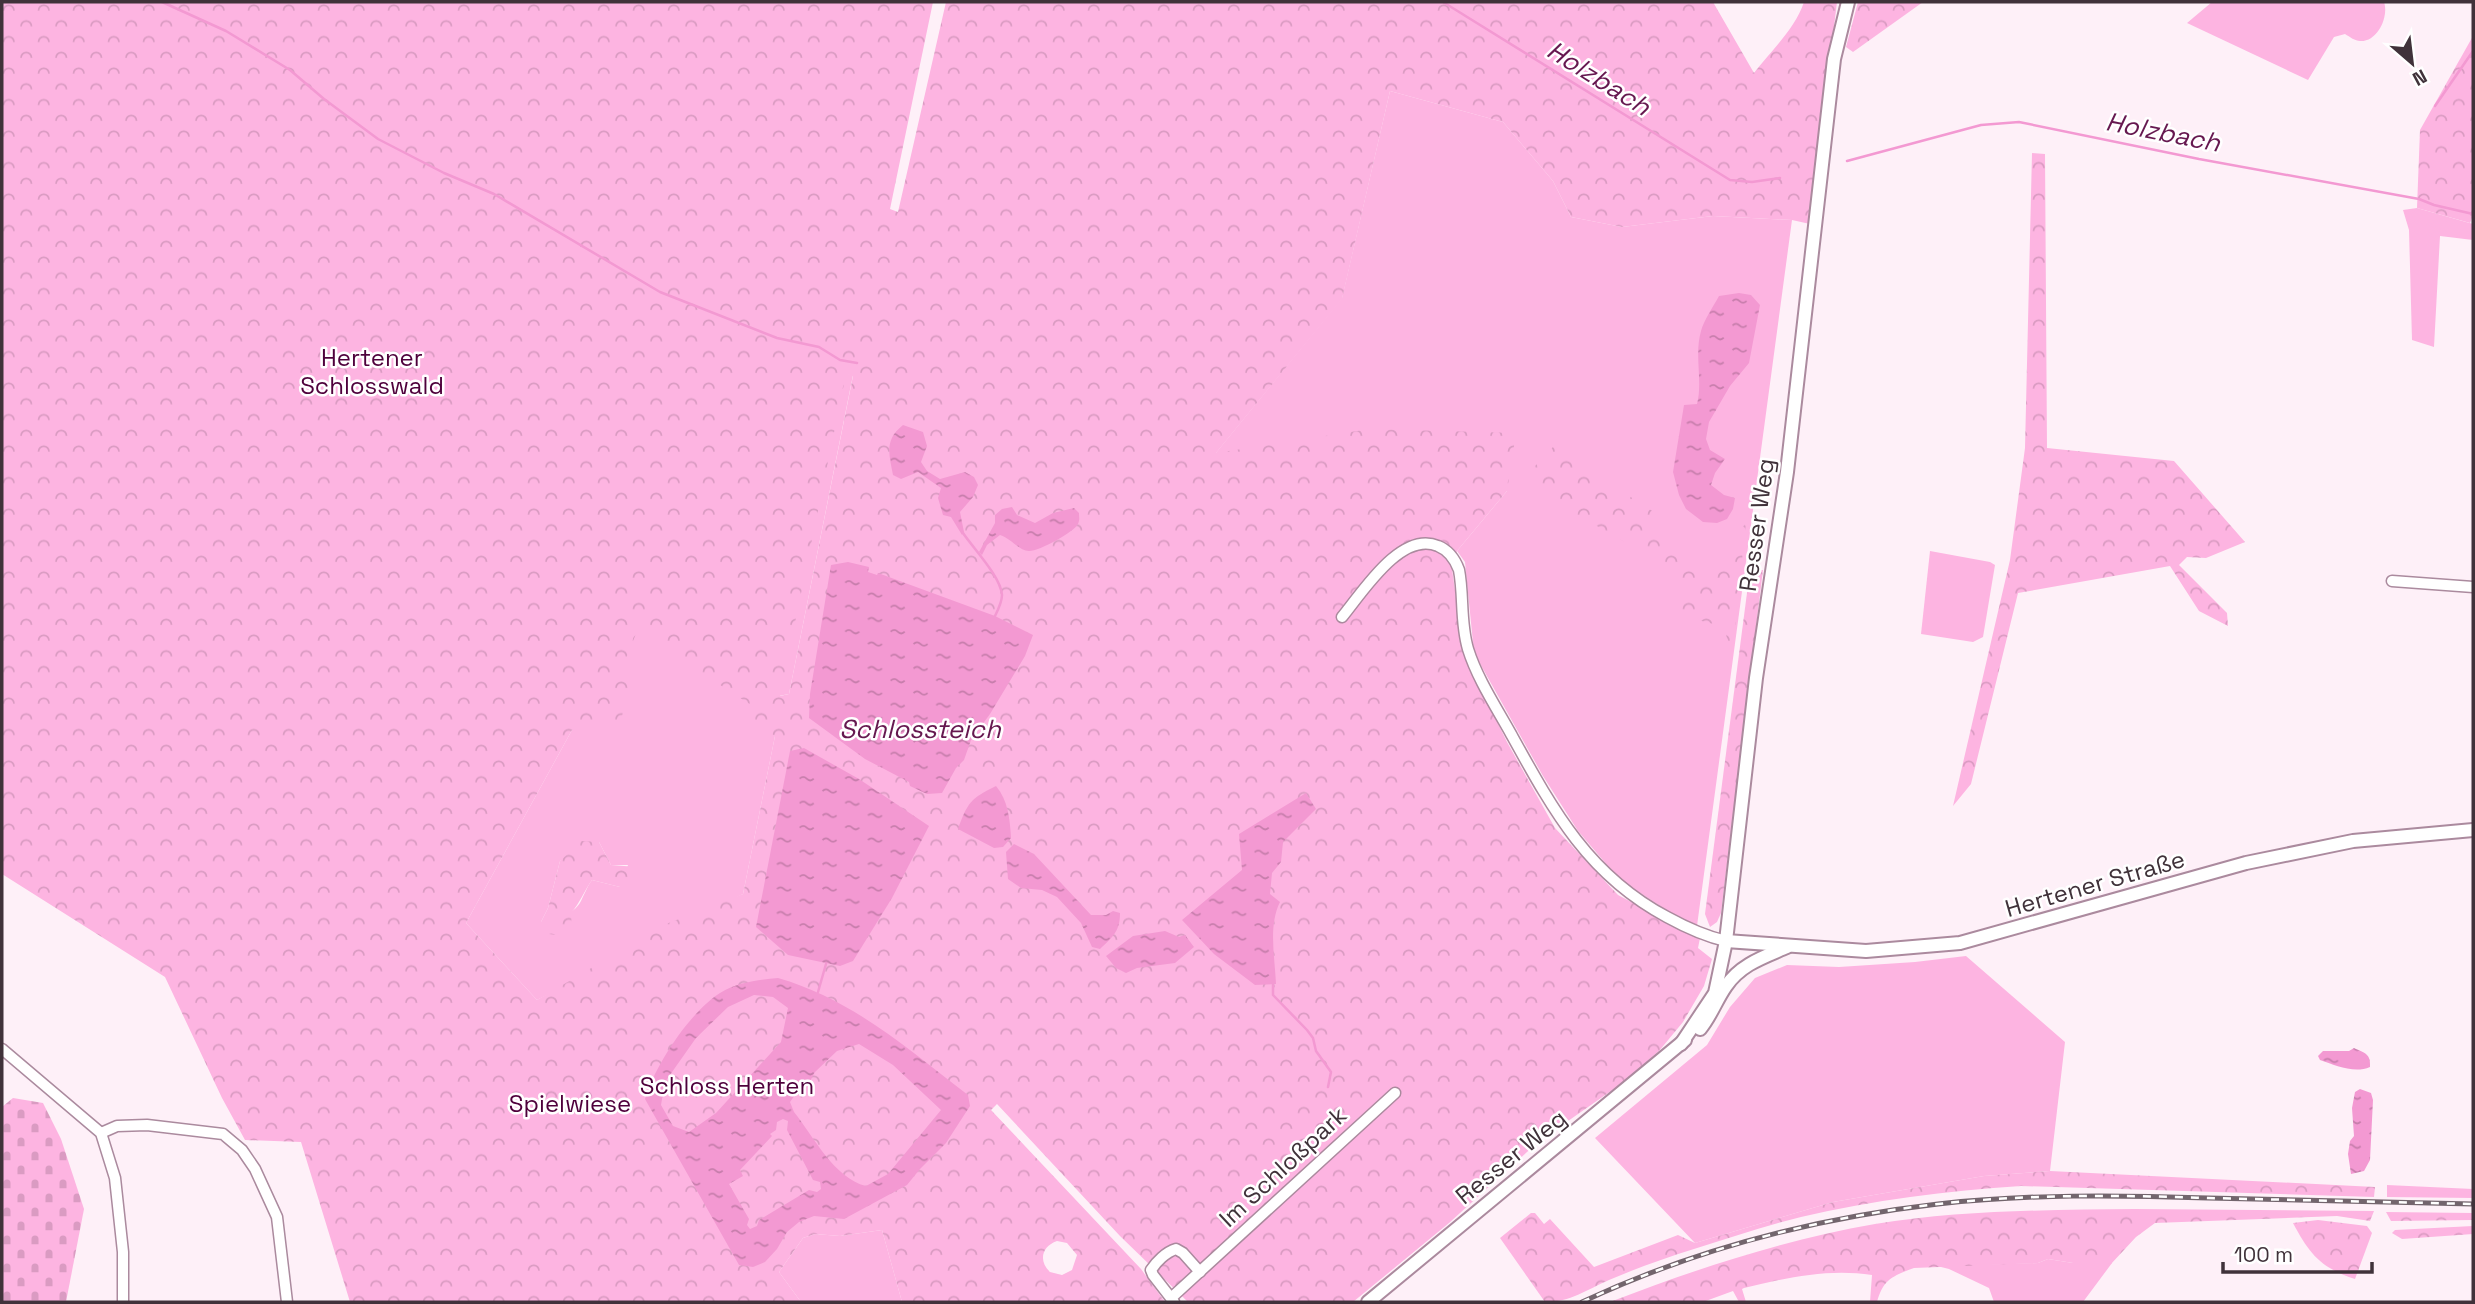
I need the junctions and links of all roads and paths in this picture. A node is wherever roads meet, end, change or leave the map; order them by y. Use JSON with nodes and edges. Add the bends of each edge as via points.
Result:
{"nodes":[{"id":1,"x":1848,"y":2,"type":"edge"},
{"id":2,"x":2392,"y":582,"type":"dead end"},
{"id":3,"x":2473,"y":587,"type":"edge"},
{"id":4,"x":1342,"y":617,"type":"dead end"},
{"id":5,"x":2473,"y":830,"type":"edge"},
{"id":6,"x":1726,"y":941,"type":"junction"},
{"id":7,"x":1791,"y":945,"type":"junction"},
{"id":8,"x":1681,"y":1044,"type":"junction"},
{"id":9,"x":2,"y":1049,"type":"edge"},
{"id":10,"x":1395,"y":1093,"type":"dead end"},
{"id":11,"x":102,"y":1133,"type":"junction"},
{"id":12,"x":1200,"y":1272,"type":"junction"},
{"id":13,"x":1173,"y":1300,"type":"edge"},
{"id":14,"x":123,"y":1302,"type":"edge"},
{"id":15,"x":287,"y":1302,"type":"edge"},
{"id":16,"x":1368,"y":1302,"type":"edge"}],
"edges":[{"from":1,"to":6,"type":"main road","name":"Resser Weg","via":[[1825,127],[1787,472],[1756,678]]},
{"from":2,"to":3,"type":"street"},
{"from":4,"to":6,"type":"street","via":[[1400,551],[1428,543],[1446,550],[1457,562],[1468,652],[1562,823],[1599,868],[1634,897],[1699,934]]},
{"from":5,"to":7,"type":"main road","name":"Hertener Straße","via":[[2353,841],[2246,863],[1960,943],[1866,951]]},
{"from":6,"to":7,"type":"main road","name":"Hertener Straße"},
{"from":6,"to":8,"type":"main road","name":"Resser Weg","via":[[1715,993]]},
{"from":7,"to":8,"type":"main road","name":"Resser Weg","via":[[1741,968],[1701,1028]]},
{"from":8,"to":16,"type":"main road","name":"Resser Weg"},
{"from":9,"to":11,"type":"street"},
{"from":10,"to":12,"type":"street","name":"Im Schloßpark"},
{"from":11,"to":14,"type":"street","via":[[116,1178]]},
{"from":11,"to":15,"type":"street","via":[[117,1126],[147,1125],[223,1134],[243,1150],[277,1217]]},
{"from":12,"to":13,"type":"street","name":"Im Schloßpark"},
{"from":12,"to":13,"type":"street","name":"Im Schloßpark","via":[[1176,1249],[1158,1262],[1153,1275]]}]}
